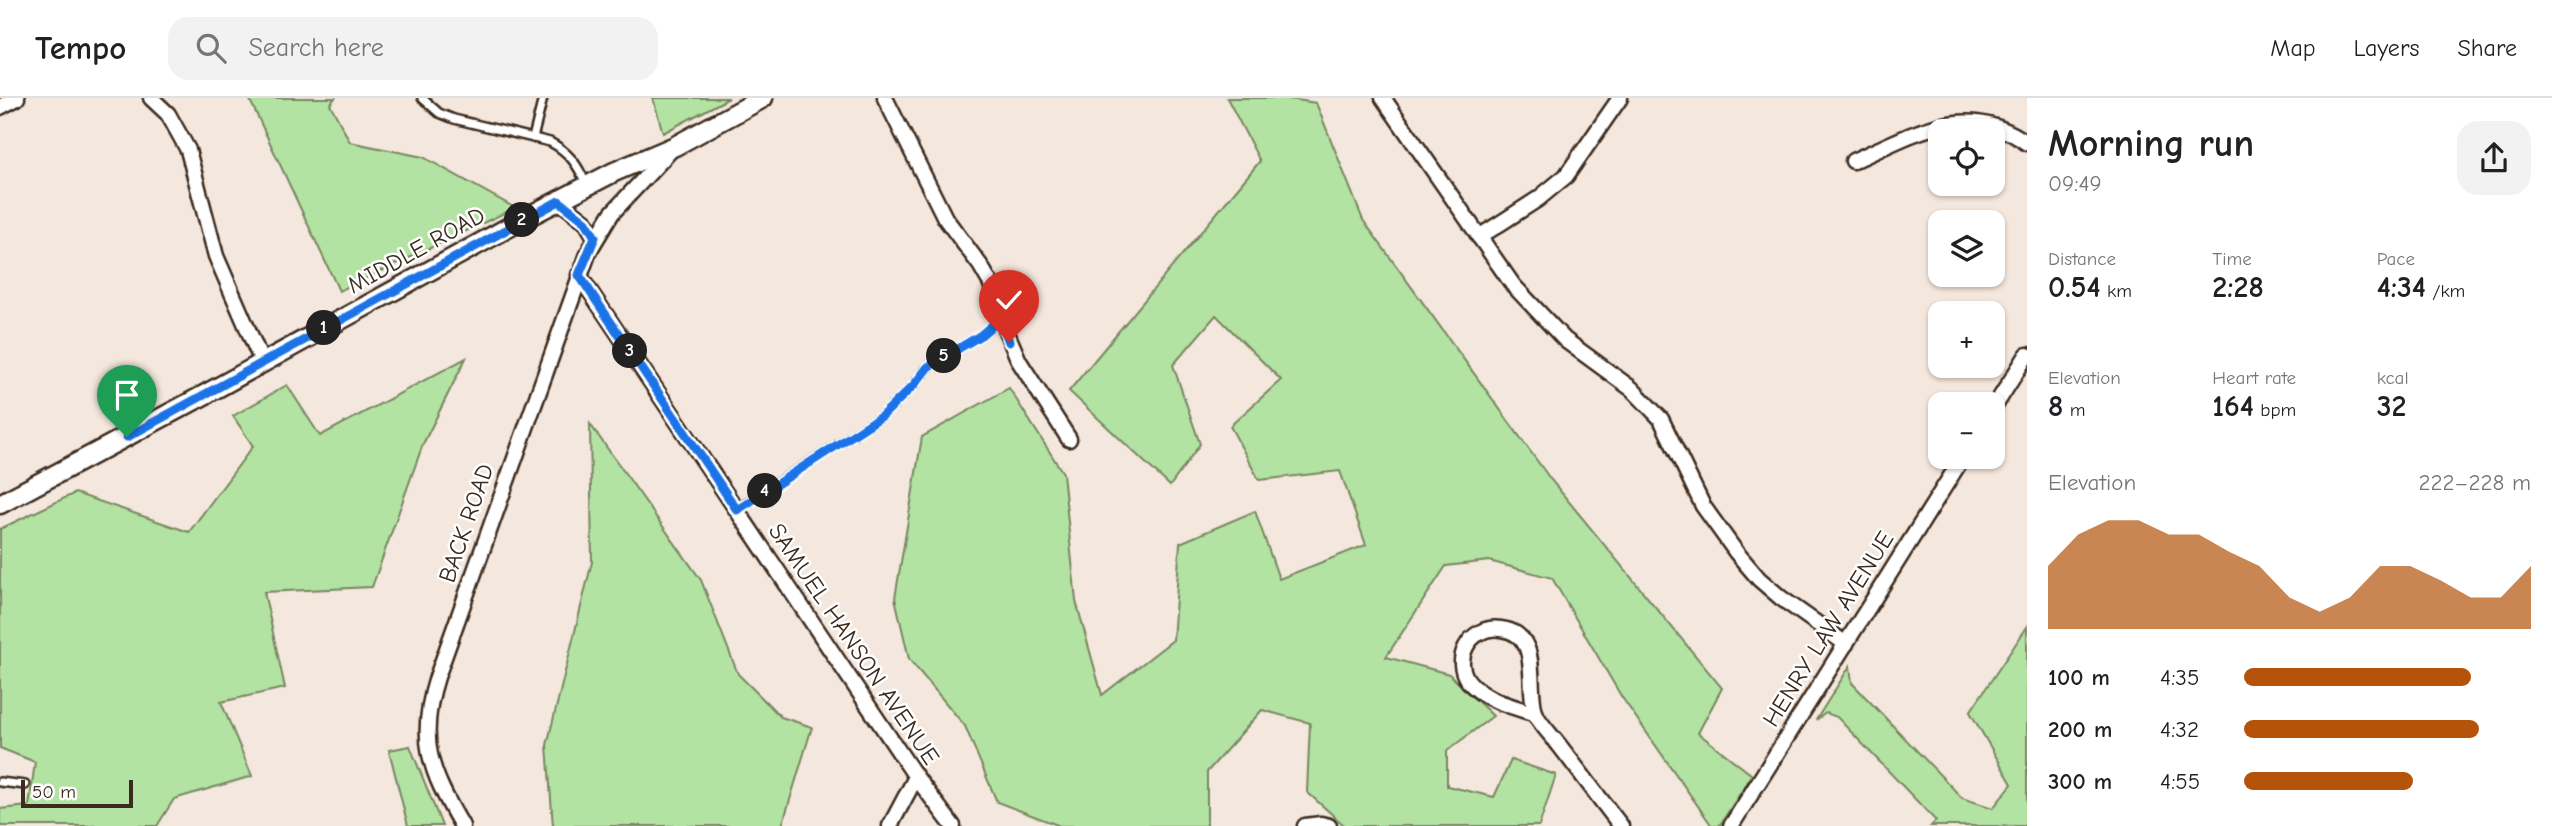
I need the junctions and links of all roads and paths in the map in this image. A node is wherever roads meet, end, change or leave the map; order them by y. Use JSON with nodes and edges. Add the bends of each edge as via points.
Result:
{"nodes":[{"id":1,"x":17,"y":98,"type":"edge"},
{"id":2,"x":151,"y":98,"type":"edge"},
{"id":3,"x":422,"y":98,"type":"edge"},
{"id":4,"x":543,"y":98,"type":"edge"},
{"id":5,"x":763,"y":98,"type":"edge"},
{"id":6,"x":885,"y":98,"type":"edge"},
{"id":7,"x":1383,"y":98,"type":"edge"},
{"id":8,"x":1620,"y":98,"type":"edge"},
{"id":9,"x":0,"y":107,"type":"edge"},
{"id":10,"x":533,"y":138,"type":"junction"},
{"id":11,"x":2027,"y":143,"type":"edge"},
{"id":12,"x":675,"y":146,"type":"junction"},
{"id":13,"x":1853,"y":160,"type":"dead end"},
{"id":14,"x":587,"y":187,"type":"junction"},
{"id":15,"x":559,"y":201,"type":"junction"},
{"id":16,"x":595,"y":237,"type":"junction"},
{"id":17,"x":1479,"y":237,"type":"junction"},
{"id":18,"x":579,"y":275,"type":"junction"},
{"id":19,"x":1001,"y":318,"type":"junction"},
{"id":20,"x":2027,"y":355,"type":"edge"},
{"id":21,"x":262,"y":362,"type":"junction"},
{"id":22,"x":2004,"y":392,"type":"edge"},
{"id":23,"x":1069,"y":439,"type":"dead end"},
{"id":24,"x":1955,"y":469,"type":"edge"},
{"id":25,"x":0,"y":504,"type":"edge"},
{"id":26,"x":737,"y":510,"type":"junction"},
{"id":27,"x":1846,"y":644,"type":"junction"},
{"id":28,"x":1536,"y":715,"type":"junction"},
{"id":29,"x":916,"y":778,"type":"junction"},
{"id":30,"x":0,"y":782,"type":"edge"},
{"id":31,"x":25,"y":785,"type":"dead end"},
{"id":32,"x":463,"y":826,"type":"edge"},
{"id":33,"x":890,"y":826,"type":"edge"},
{"id":34,"x":953,"y":826,"type":"edge"},
{"id":35,"x":1305,"y":826,"type":"edge"},
{"id":36,"x":1329,"y":826,"type":"edge"},
{"id":37,"x":1621,"y":826,"type":"edge"},
{"id":38,"x":1731,"y":826,"type":"edge"}],
"edges":[{"from":1,"to":9,"type":"street"},
{"from":2,"to":21,"type":"street","via":[[168,114],[188,150],[216,256]]},
{"from":3,"to":10,"type":"lane","via":[[454,119]]},
{"from":4,"to":10,"type":"lane"},
{"from":5,"to":12,"type":"street","name":"MIDDLE ROAD"},
{"from":6,"to":19,"type":"street","via":[[945,218],[991,284]]},
{"from":7,"to":17,"type":"street"},
{"from":8,"to":17,"type":"street","via":[[1566,176]]},
{"from":10,"to":14,"type":"lane","via":[[551,142],[571,157]]},
{"from":11,"to":13,"type":"street","via":[[1986,124],[1950,122]]},
{"from":12,"to":14,"type":"street","name":"MIDDLE ROAD"},
{"from":12,"to":16,"type":"street","name":"BACK ROAD"},
{"from":14,"to":15,"type":"street","name":"MIDDLE ROAD"},
{"from":15,"to":16,"type":"street","via":[[586,222]]},
{"from":15,"to":21,"type":"street","name":"MIDDLE ROAD"},
{"from":16,"to":18,"type":"street","name":"BACK ROAD"},
{"from":17,"to":27,"type":"street","via":[[1548,324],[1632,389],[1661,419],[1703,506],[1759,579]]},
{"from":18,"to":26,"type":"street","name":"SAMUEL HANSON AVENUE"},
{"from":18,"to":32,"type":"street","name":"BACK ROAD","via":[[429,705],[430,757]]},
{"from":19,"to":23,"type":"street","via":[[1019,361]]},
{"from":19,"to":26,"type":"lane","via":[[928,367],[882,416]]},
{"from":20,"to":22,"type":"street"},
{"from":21,"to":25,"type":"street","name":"MIDDLE ROAD"},
{"from":24,"to":27,"type":"street","name":"HENRY LAW AVENUE"},
{"from":26,"to":29,"type":"street","name":"SAMUEL HANSON AVENUE"},
{"from":27,"to":38,"type":"street","name":"HENRY LAW AVENUE"},
{"from":28,"to":28,"type":"street","via":[[1530,664],[1520,637],[1492,628],[1474,635],[1461,660],[1470,684],[1489,698]]},
{"from":28,"to":37,"type":"street"},
{"from":29,"to":33,"type":"street"},
{"from":29,"to":34,"type":"street","name":"SAMUEL HANSON AVENUE"},
{"from":30,"to":31,"type":"lane"},
{"from":35,"to":36,"type":"street"}]}
